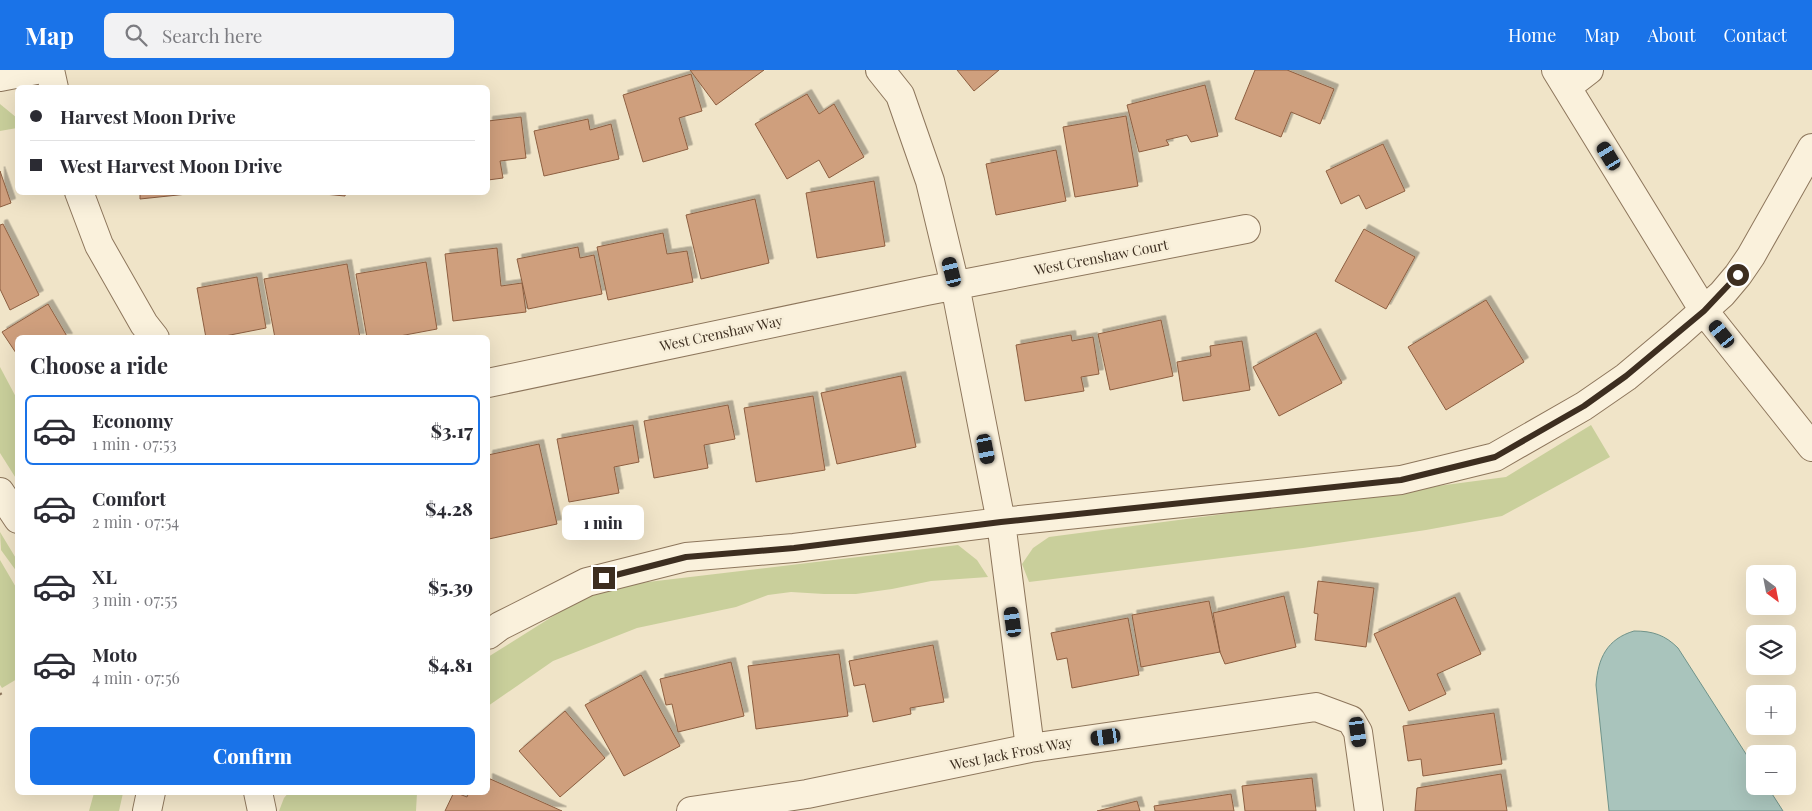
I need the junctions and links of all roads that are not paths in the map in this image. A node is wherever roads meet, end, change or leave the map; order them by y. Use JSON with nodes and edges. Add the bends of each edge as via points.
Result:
{"nodes":[{"id":1,"x":36,"y":70,"type":"edge"},
{"id":2,"x":50,"y":70,"type":"edge"},
{"id":3,"x":880,"y":70,"type":"edge"},
{"id":4,"x":1588,"y":70,"type":"edge"},
{"id":5,"x":0,"y":77,"type":"edge"},
{"id":6,"x":1562,"y":79,"type":"edge"},
{"id":7,"x":53,"y":85,"type":"edge"},
{"id":8,"x":1812,"y":148,"type":"edge"},
{"id":9,"x":80,"y":195,"type":"edge"},
{"id":10,"x":1246,"y":229,"type":"dead end"},
{"id":11,"x":955,"y":285,"type":"junction"},
{"id":12,"x":1704,"y":311,"type":"junction"},
{"id":13,"x":153,"y":335,"type":"edge"},
{"id":14,"x":490,"y":382,"type":"edge"},
{"id":15,"x":1812,"y":447,"type":"edge"},
{"id":16,"x":0,"y":492,"type":"edge"},
{"id":17,"x":15,"y":514,"type":"edge"},
{"id":18,"x":1001,"y":522,"type":"junction"},
{"id":19,"x":490,"y":634,"type":"edge"},
{"id":20,"x":1030,"y":748,"type":"junction"},
{"id":21,"x":150,"y":795,"type":"edge"},
{"id":22,"x":259,"y":795,"type":"edge"},
{"id":23,"x":807,"y":803,"type":"edge"},
{"id":24,"x":147,"y":811,"type":"edge"},
{"id":25,"x":262,"y":811,"type":"edge"},
{"id":26,"x":691,"y":811,"type":"edge"},
{"id":27,"x":1369,"y":811,"type":"edge"}],
"edges":[{"from":1,"to":5,"type":"street"},
{"from":2,"to":7,"type":"street"},
{"from":3,"to":11,"type":"street","via":[[900,95],[930,181]]},
{"from":4,"to":6,"type":"street"},
{"from":6,"to":12,"type":"street"},
{"from":8,"to":12,"type":"street","via":[[1738,275]]},
{"from":9,"to":13,"type":"street","via":[[98,245]]},
{"from":10,"to":11,"type":"street","name":"West Crenshaw Court"},
{"from":11,"to":14,"type":"street","name":"West Crenshaw Way"},
{"from":11,"to":18,"type":"street"},
{"from":12,"to":15,"type":"street"},
{"from":12,"to":18,"type":"street","via":[[1591,401],[1495,457],[1401,480]]},
{"from":16,"to":17,"type":"street"},
{"from":18,"to":19,"type":"street","via":[[794,548],[686,557],[587,582]]},
{"from":18,"to":20,"type":"street"},
{"from":20,"to":23,"type":"street","name":"West Jack Frost Way"},
{"from":20,"to":27,"type":"street","name":"West Jack Frost Way","via":[[1316,707],[1351,720],[1358,732]]},
{"from":21,"to":24,"type":"street"},
{"from":22,"to":25,"type":"street"},
{"from":23,"to":26,"type":"street","name":"West Jack Frost Way"}]}
